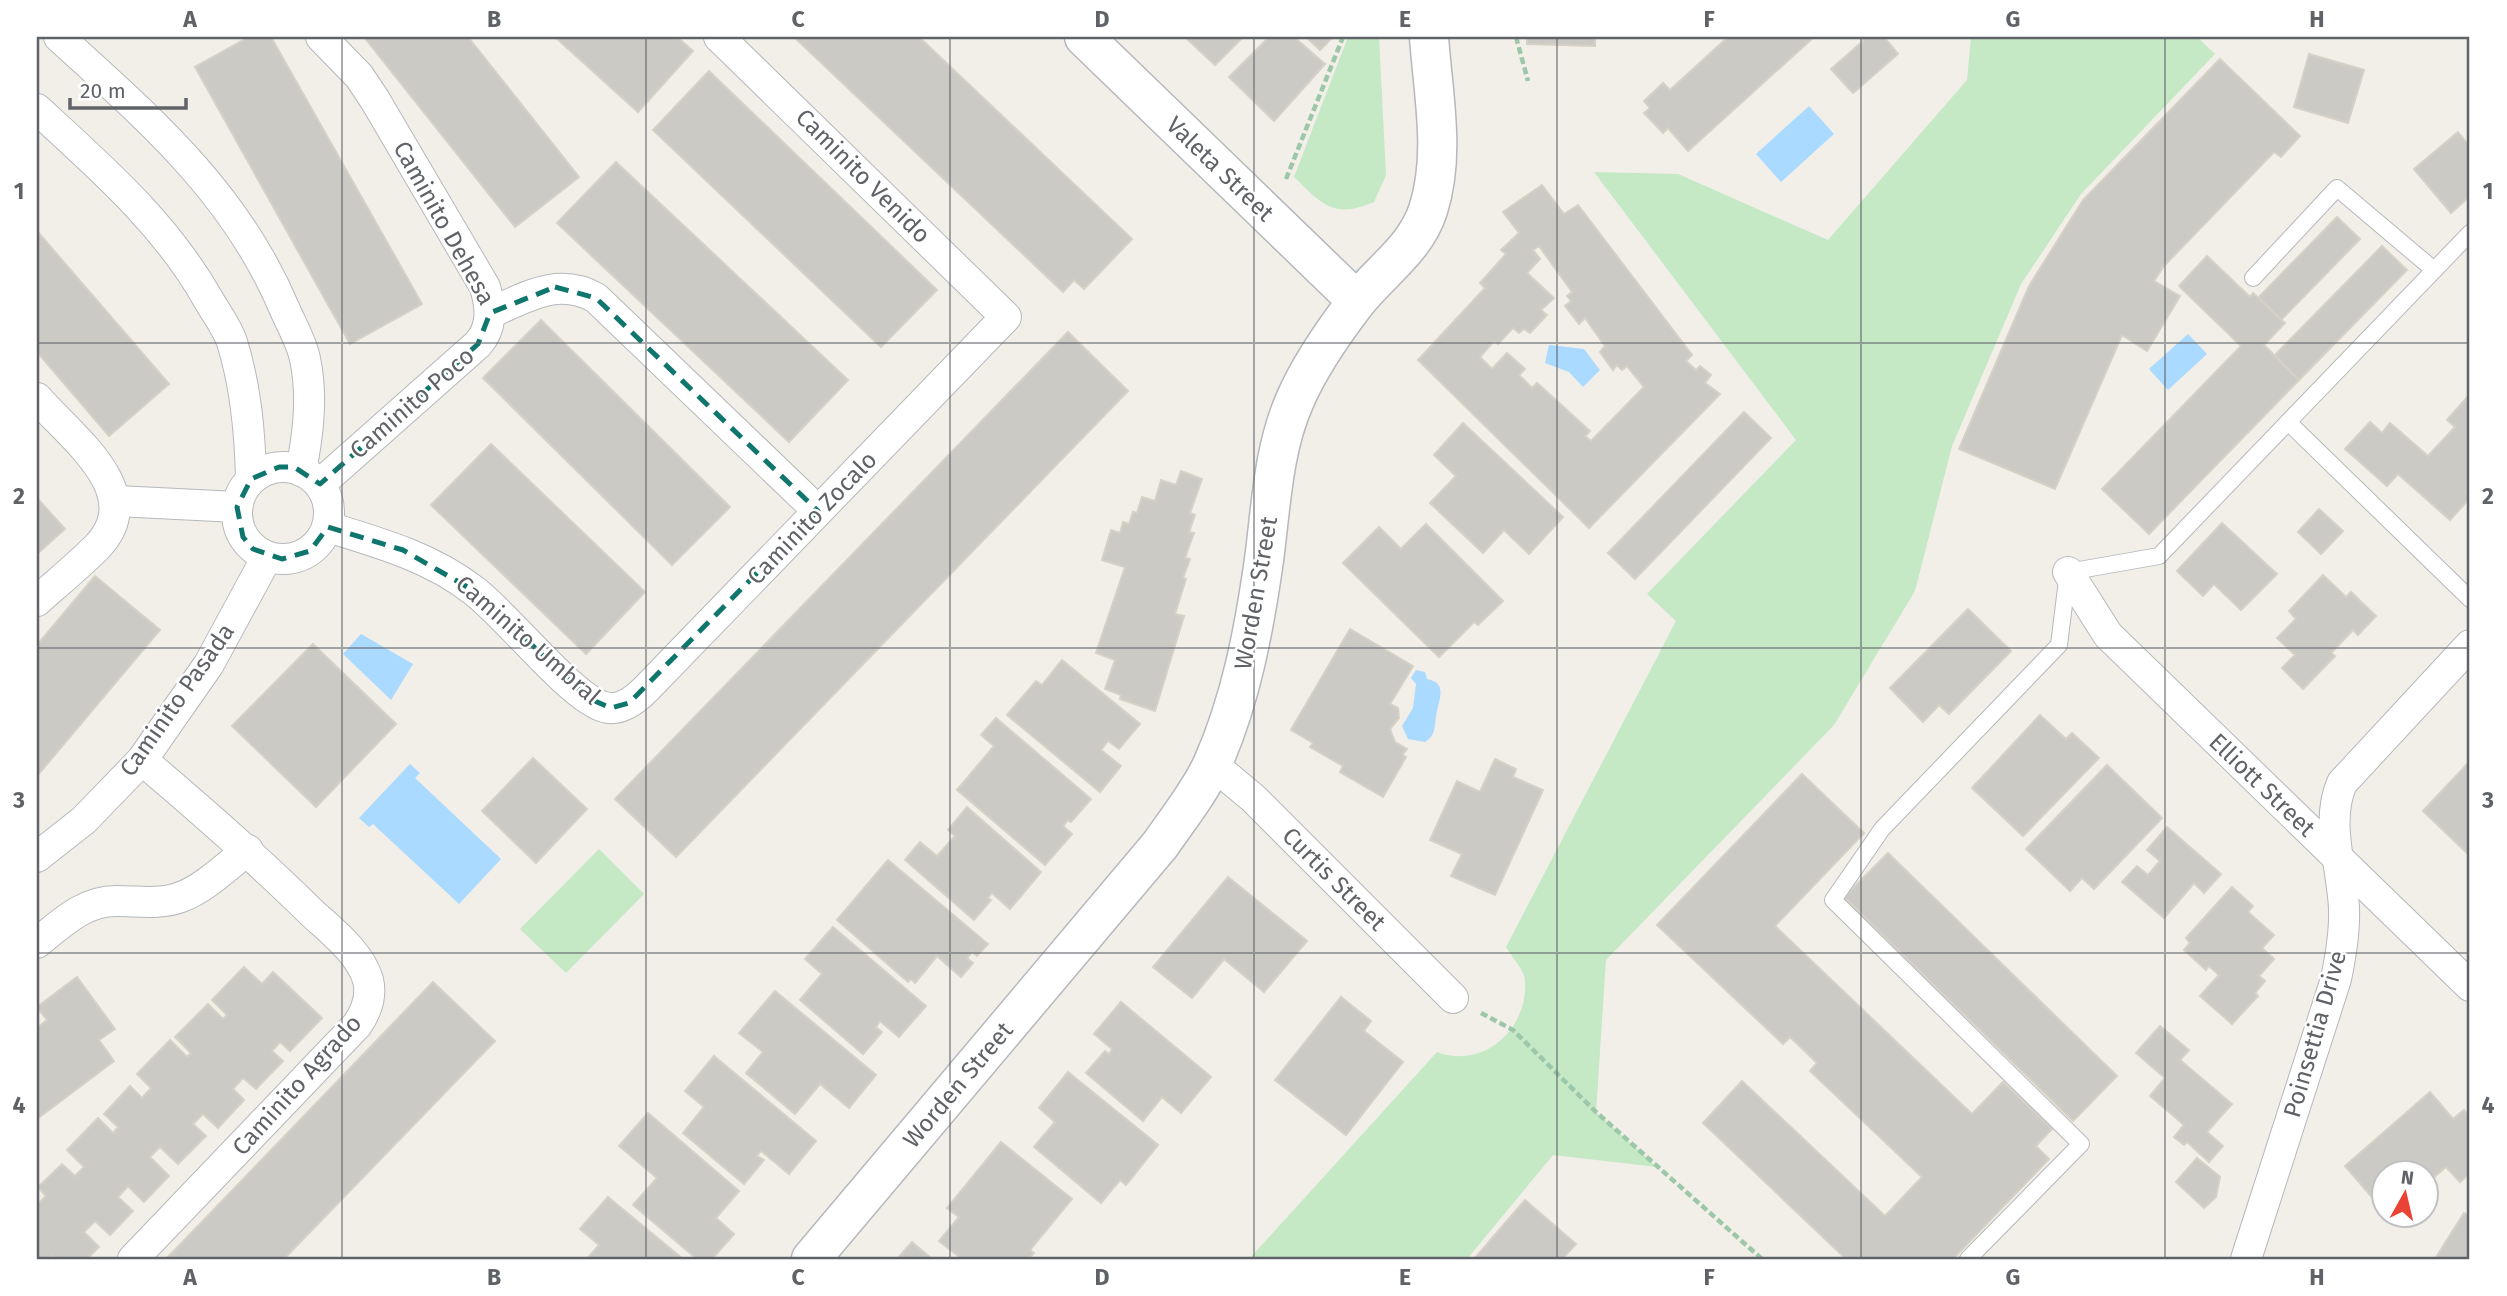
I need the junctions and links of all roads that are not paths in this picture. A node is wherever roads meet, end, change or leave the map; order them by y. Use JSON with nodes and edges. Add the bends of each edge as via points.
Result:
{"nodes":[{"id":1,"x":59,"y":37,"type":"edge"},
{"id":2,"x":321,"y":37,"type":"edge"},
{"id":3,"x":719,"y":37,"type":"edge"},
{"id":4,"x":1084,"y":37,"type":"edge"},
{"id":5,"x":1429,"y":37,"type":"edge"},
{"id":6,"x":37,"y":109,"type":"edge"},
{"id":7,"x":2470,"y":233,"type":"edge"},
{"id":8,"x":2434,"y":270,"type":"junction"},
{"id":9,"x":2253,"y":278,"type":"dead end"},
{"id":10,"x":1357,"y":301,"type":"junction"},
{"id":11,"x":490,"y":313,"type":"junction"},
{"id":12,"x":1006,"y":317,"type":"joint"},
{"id":13,"x":37,"y":398,"type":"edge"},
{"id":14,"x":2288,"y":422,"type":"junction"},
{"id":15,"x":311,"y":477,"type":"junction"},
{"id":16,"x":251,"y":479,"type":"junction"},
{"id":17,"x":117,"y":501,"type":"junction"},
{"id":18,"x":237,"y":507,"type":"junction"},
{"id":19,"x":818,"y":511,"type":"junction"},
{"id":20,"x":328,"y":527,"type":"junction"},
{"id":21,"x":267,"y":556,"type":"junction"},
{"id":22,"x":2068,"y":572,"type":"junction"},
{"id":23,"x":2470,"y":599,"type":"edge"},
{"id":24,"x":37,"y":601,"type":"edge"},
{"id":25,"x":2470,"y":645,"type":"edge"},
{"id":26,"x":611,"y":708,"type":"joint"},
{"id":27,"x":142,"y":760,"type":"junction"},
{"id":28,"x":1212,"y":764,"type":"junction"},
{"id":29,"x":248,"y":850,"type":"junction"},
{"id":30,"x":37,"y":857,"type":"edge"},
{"id":31,"x":2340,"y":861,"type":"junction"},
{"id":32,"x":37,"y":943,"type":"edge"},
{"id":33,"x":2470,"y":986,"type":"edge"},
{"id":34,"x":1453,"y":998,"type":"road end"},
{"id":35,"x":133,"y":1259,"type":"edge"},
{"id":36,"x":811,"y":1259,"type":"edge"},
{"id":37,"x":1968,"y":1259,"type":"edge"},
{"id":38,"x":2246,"y":1259,"type":"edge"}],
"edges":[{"from":1,"to":15,"type":"street","via":[[170,138],[241,227],[275,288],[305,358]]},
{"from":2,"to":11,"type":"street","name":"Caminito Dehesa","via":[[375,100],[485,286]]},
{"from":3,"to":12,"type":"street","name":"Caminito Venido"},
{"from":4,"to":10,"type":"street","name":"Valeta Street"},
{"from":5,"to":10,"type":"street","name":"Worden Street","via":[[1438,155],[1433,193],[1417,234]]},
{"from":6,"to":16,"type":"street","via":[[126,190],[167,236],[197,280],[231,339],[250,429]]},
{"from":7,"to":8,"type":"lane"},
{"from":8,"to":9,"type":"lane","via":[[2337,188]]},
{"from":8,"to":14,"type":"lane"},
{"from":10,"to":28,"type":"street","name":"Worden Street","via":[[1306,377],[1284,430],[1253,634]]},
{"from":11,"to":15,"type":"street","name":"Caminito Poco","via":[[488,328],[478,344]]},
{"from":11,"to":19,"type":"street","name":"Caminito Dehesa","via":[[555,287],[596,298]]},
{"from":12,"to":19,"type":"street","name":"Caminito Zocalo"},
{"from":13,"to":17,"type":"street","via":[[104,474]]},
{"from":14,"to":22,"type":"lane","via":[[2159,556]]},
{"from":14,"to":23,"type":"lane"},
{"from":15,"to":16,"type":"street","via":[[279,467]]},
{"from":15,"to":20,"type":"street","via":[[327,497]]},
{"from":16,"to":18,"type":"street"},
{"from":17,"to":18,"type":"street"},
{"from":17,"to":24,"type":"street","via":[[112,524],[98,546]]},
{"from":18,"to":21,"type":"street","via":[[243,537]]},
{"from":19,"to":26,"type":"street","name":"Caminito Zocalo","via":[[638,697]]},
{"from":20,"to":21,"type":"street","via":[[310,551],[297,558]]},
{"from":20,"to":26,"type":"street","name":"Caminito Umbral","via":[[443,568],[476,592],[581,693]]},
{"from":21,"to":27,"type":"street","name":"Caminito Pasada","via":[[209,664]]},
{"from":22,"to":31,"type":"street","name":"Elliott Street","via":[[2108,635]]},
{"from":22,"to":37,"type":"lane","via":[[2059,645],[1882,829],[1833,900],[2081,1144]]},
{"from":25,"to":31,"type":"street","name":"Poinsettia Drive","via":[[2342,783],[2333,818]]},
{"from":27,"to":29,"type":"street","name":"Caminito Agrado"},
{"from":27,"to":30,"type":"street","name":"Caminito Pasada","via":[[84,820]]},
{"from":28,"to":34,"type":"street","name":"Curtis Street","via":[[1254,798]]},
{"from":28,"to":36,"type":"street","name":"Worden Street","via":[[1160,845]]},
{"from":29,"to":32,"type":"street","via":[[181,897],[91,905]]},
{"from":29,"to":35,"type":"street","name":"Caminito Agrado","via":[[356,956],[368,981],[368,1005],[356,1025]]},
{"from":31,"to":33,"type":"street","name":"Elliott Street"},
{"from":31,"to":38,"type":"street","name":"Poinsettia Drive","via":[[2344,910],[2336,979]]}]}
